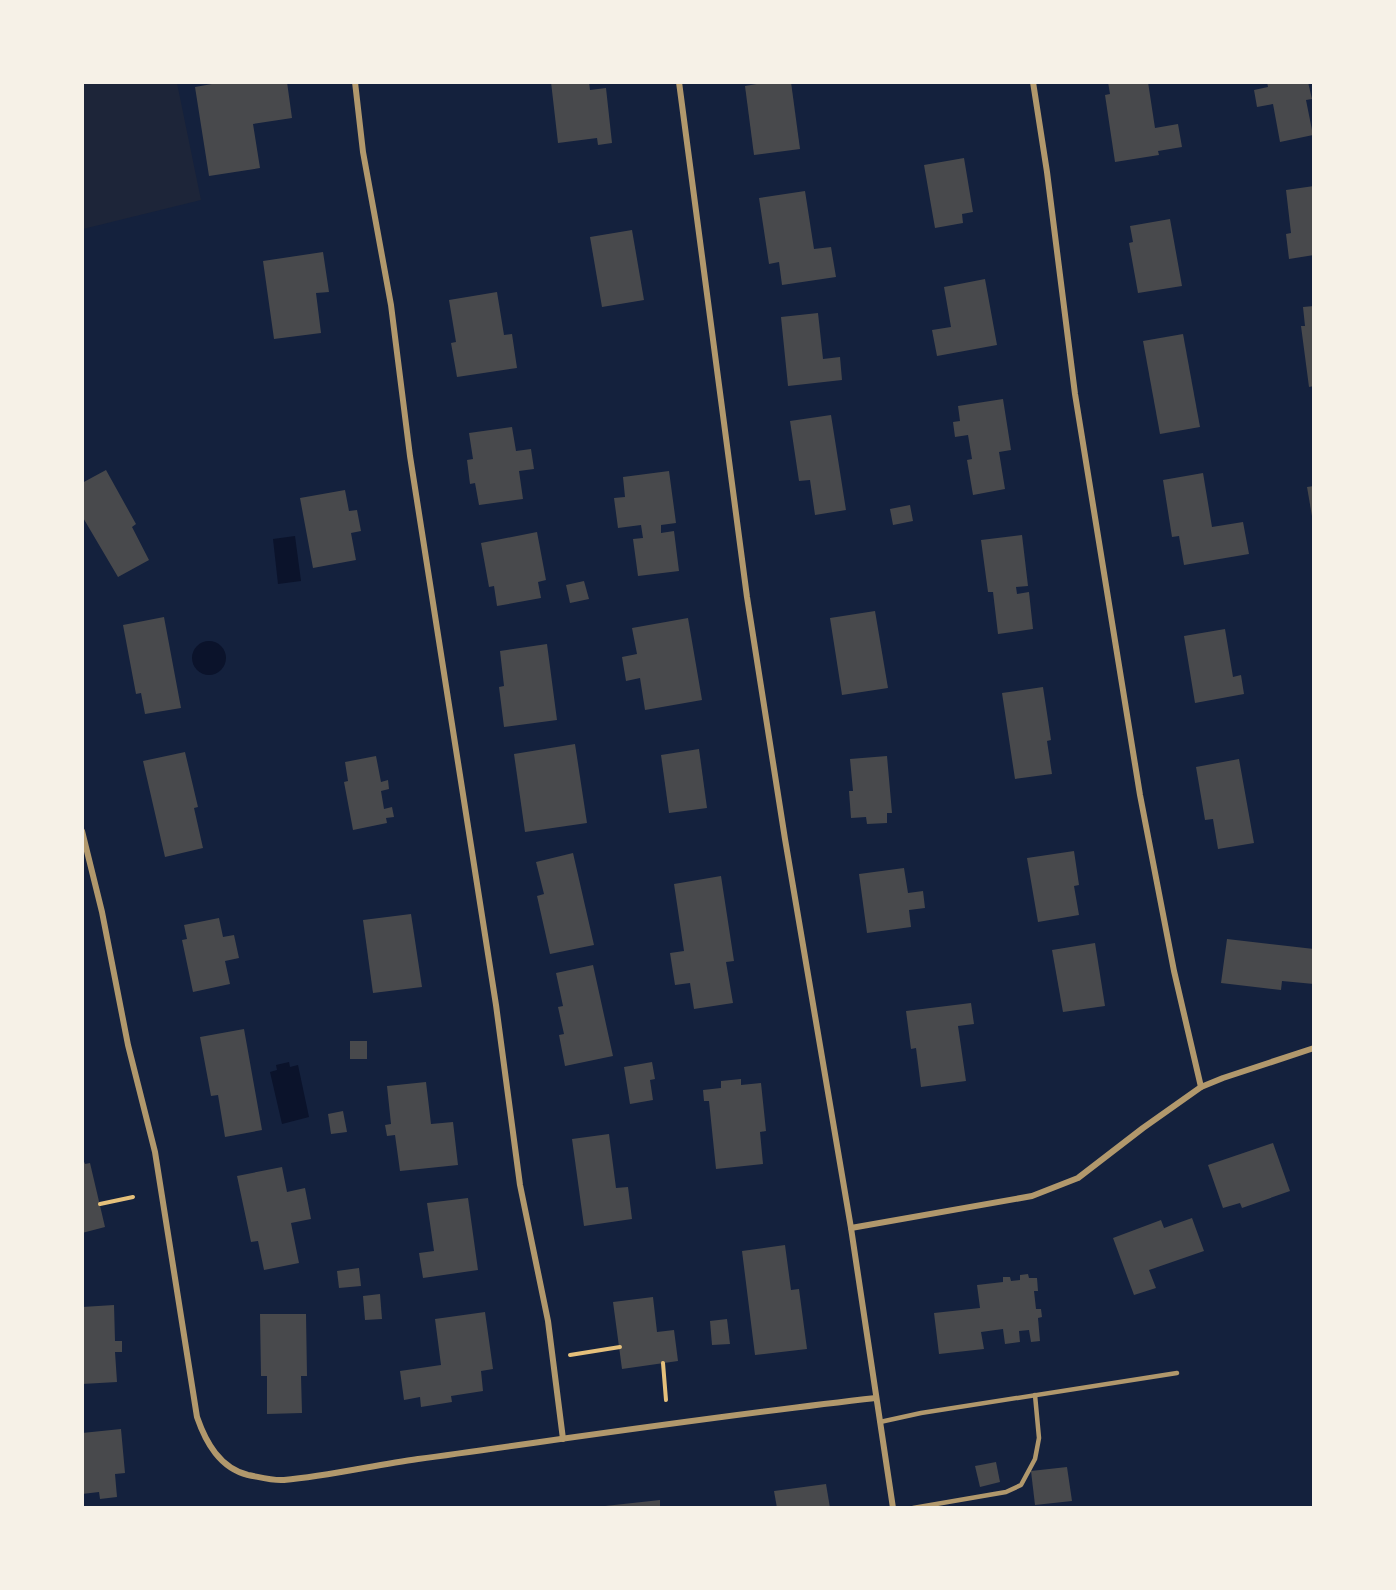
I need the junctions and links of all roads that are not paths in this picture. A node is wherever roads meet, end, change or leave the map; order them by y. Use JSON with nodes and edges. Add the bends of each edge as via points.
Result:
{"nodes":[{"id":1,"x":355,"y":82,"type":"edge"},
{"id":2,"x":679,"y":82,"type":"edge"},
{"id":3,"x":1033,"y":82,"type":"edge"},
{"id":4,"x":82,"y":831,"type":"edge"},
{"id":5,"x":1314,"y":1048,"type":"edge"},
{"id":6,"x":1201,"y":1088,"type":"junction"},
{"id":7,"x":851,"y":1228,"type":"junction"},
{"id":8,"x":1176,"y":1373,"type":"dead end"},
{"id":9,"x":1035,"y":1395,"type":"junction"},
{"id":10,"x":876,"y":1398,"type":"junction"},
{"id":11,"x":880,"y":1422,"type":"junction"},
{"id":12,"x":563,"y":1439,"type":"junction"},
{"id":13,"x":893,"y":1508,"type":"edge"},
{"id":14,"x":913,"y":1508,"type":"edge"}],
"edges":[{"from":1,"to":12,"type":"street","via":[[520,1185],[548,1321]]},
{"from":2,"to":7,"type":"street","via":[[747,597]]},
{"from":3,"to":6,"type":"street","via":[[1074,394],[1140,795]]},
{"from":4,"to":12,"type":"street","via":[[155,1152],[197,1417],[212,1449],[225,1465],[247,1475],[282,1480]]},
{"from":5,"to":6,"type":"street"},
{"from":6,"to":7,"type":"street","via":[[1078,1178],[1032,1196]]},
{"from":7,"to":10,"type":"street"},
{"from":8,"to":9,"type":"lane"},
{"from":9,"to":11,"type":"lane"},
{"from":9,"to":14,"type":"lane","via":[[1039,1438],[1035,1459],[1022,1485],[1006,1492]]},
{"from":10,"to":11,"type":"street"},
{"from":10,"to":12,"type":"street"},
{"from":11,"to":13,"type":"street"}]}
